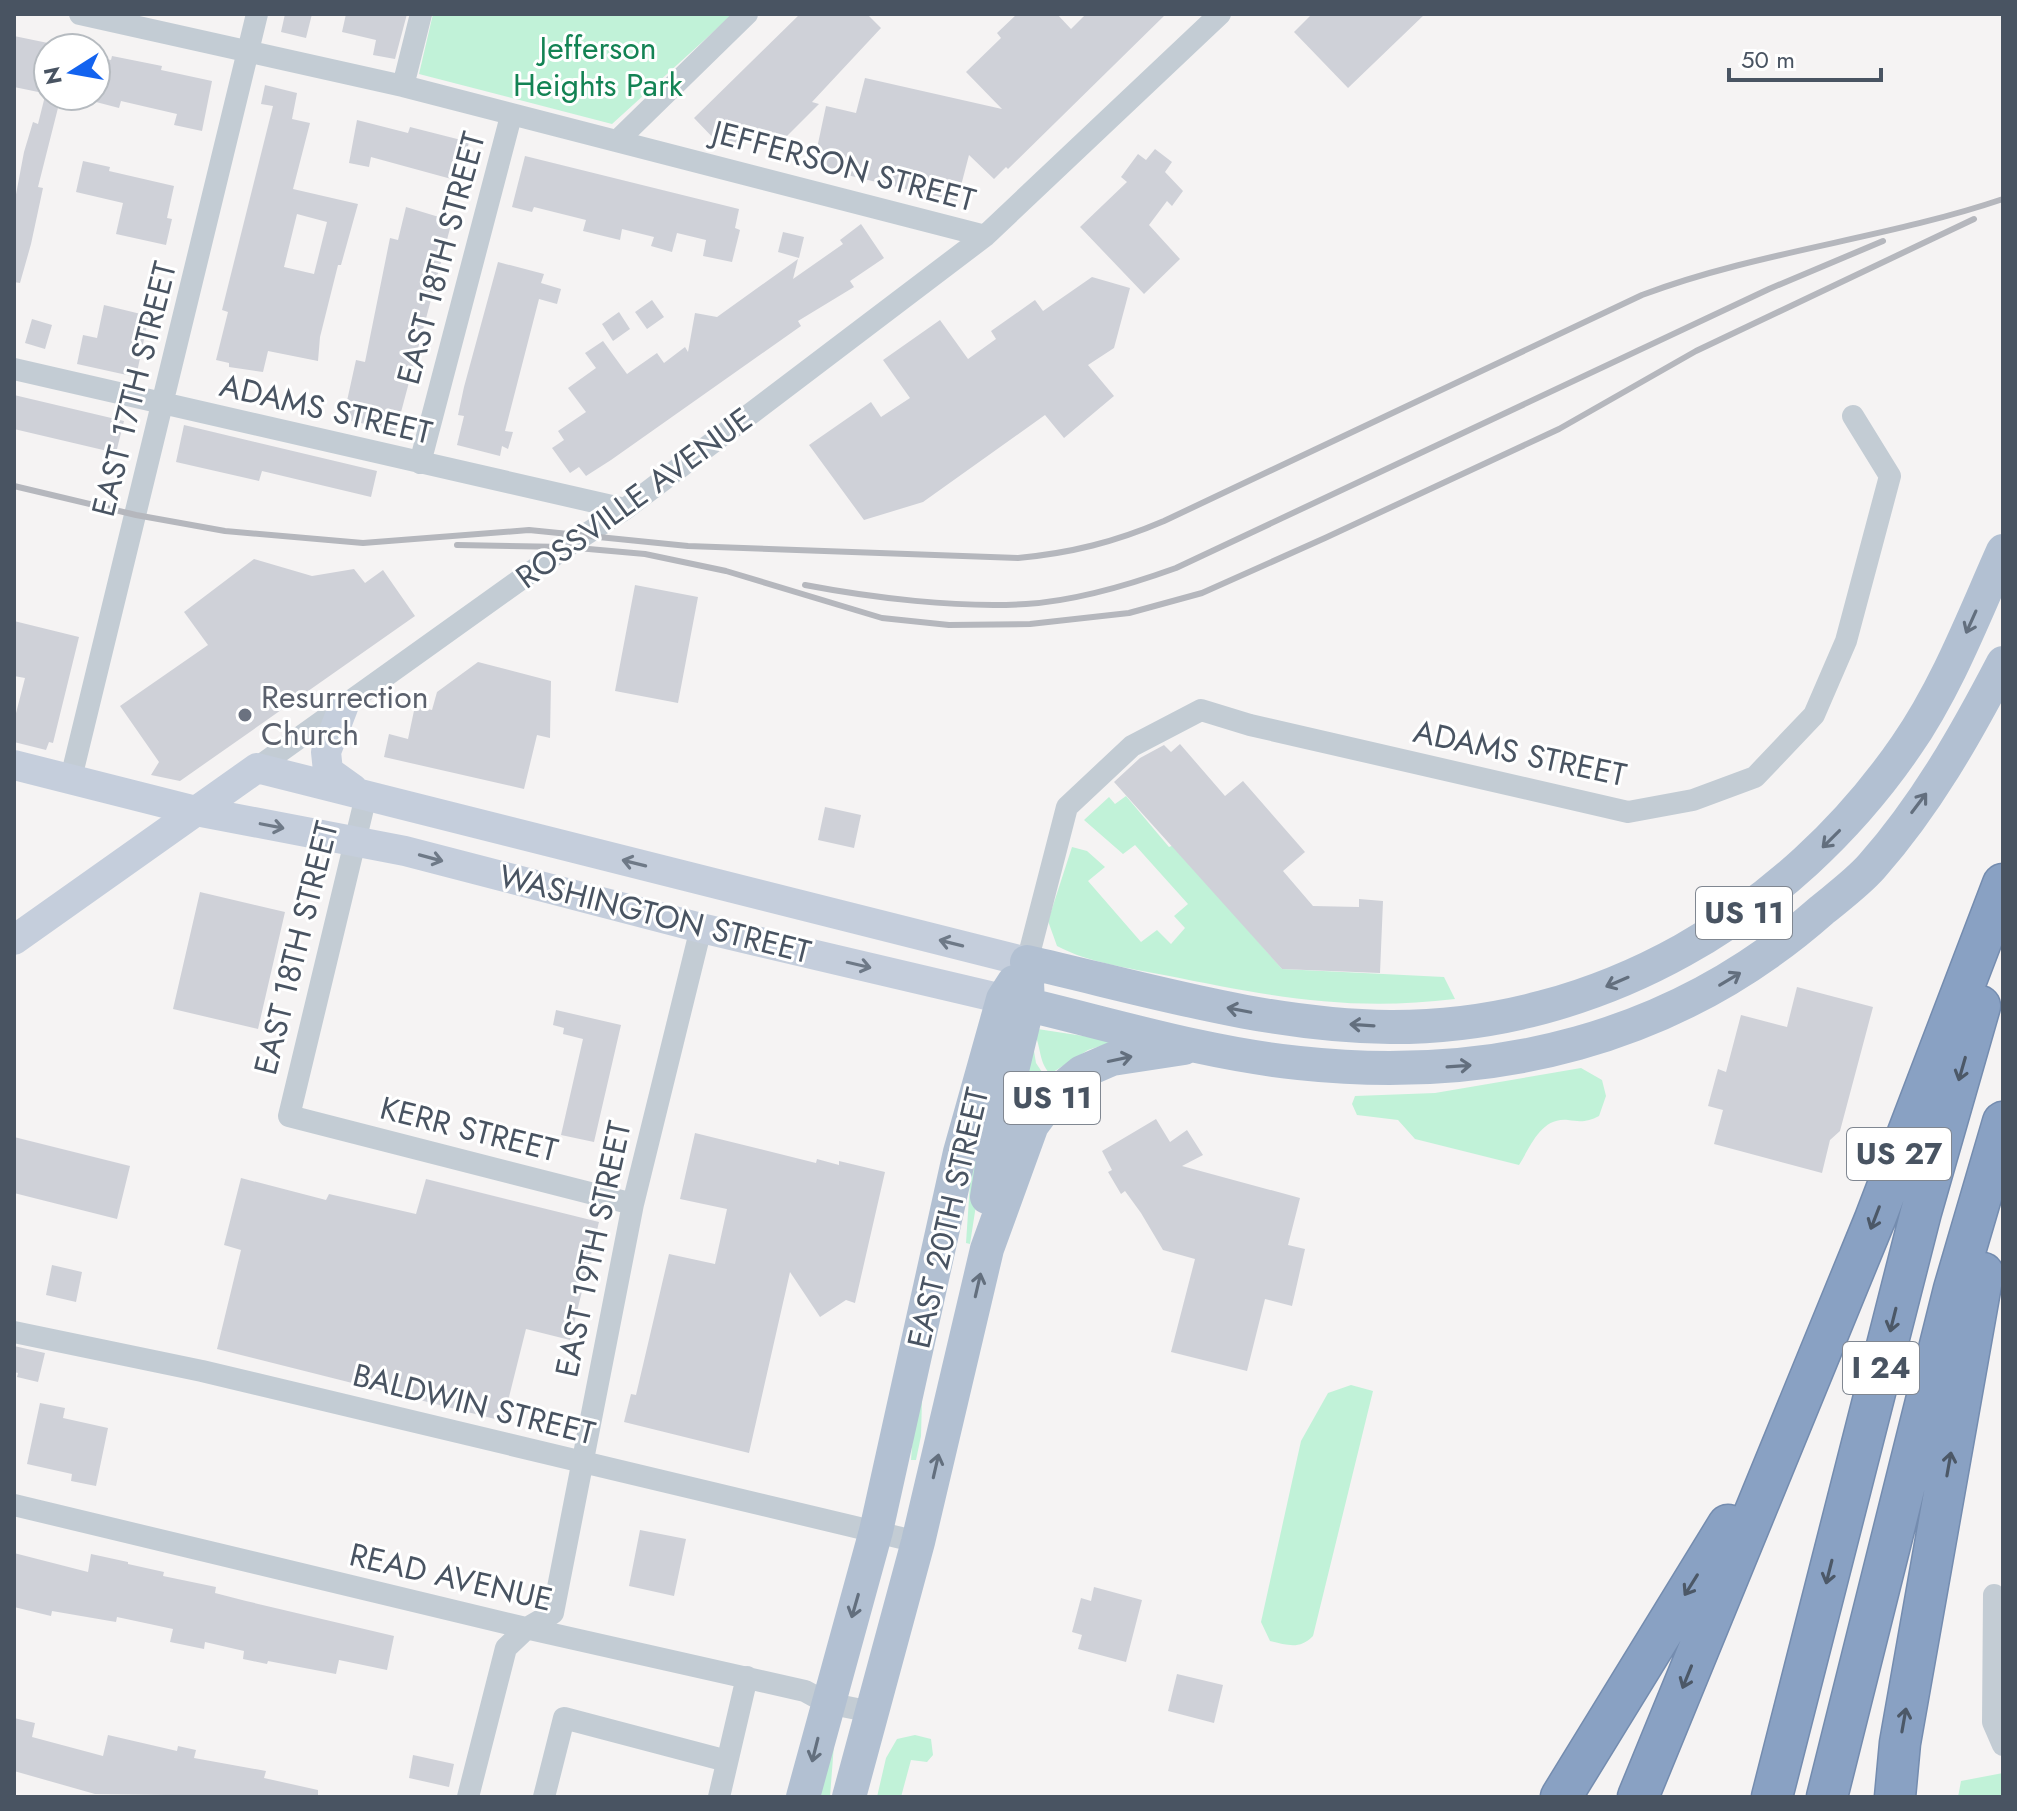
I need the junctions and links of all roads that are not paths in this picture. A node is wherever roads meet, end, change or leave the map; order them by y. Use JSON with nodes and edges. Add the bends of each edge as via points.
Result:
{"nodes":[{"id":1,"x":80,"y":14,"type":"edge"},
{"id":2,"x":257,"y":14,"type":"edge"},
{"id":3,"x":421,"y":14,"type":"edge"},
{"id":4,"x":747,"y":14,"type":"edge"},
{"id":5,"x":1220,"y":14,"type":"edge"},
{"id":6,"x":247,"y":53,"type":"junction"},
{"id":7,"x":403,"y":86,"type":"junction"},
{"id":8,"x":511,"y":116,"type":"junction"},
{"id":9,"x":617,"y":141,"type":"junction"},
{"id":10,"x":985,"y":236,"type":"junction"},
{"id":11,"x":14,"y":369,"type":"edge"},
{"id":12,"x":163,"y":405,"type":"junction"},
{"id":13,"x":1853,"y":416,"type":"dead end"},
{"id":14,"x":420,"y":463,"type":"junction"},
{"id":15,"x":625,"y":509,"type":"junction"},
{"id":16,"x":2003,"y":551,"type":"edge"},
{"id":17,"x":2003,"y":663,"type":"edge"},
{"id":18,"x":344,"y":705,"type":"junction"},
{"id":19,"x":1201,"y":710,"type":"joint"},
{"id":20,"x":14,"y":765,"type":"edge"},
{"id":21,"x":257,"y":768,"type":"junction"},
{"id":22,"x":71,"y":778,"type":"junction"},
{"id":23,"x":366,"y":796,"type":"junction"},
{"id":24,"x":196,"y":811,"type":"junction"},
{"id":25,"x":355,"y":843,"type":"junction"},
{"id":26,"x":2003,"y":884,"type":"edge"},
{"id":27,"x":701,"y":928,"type":"junction"},
{"id":28,"x":14,"y":940,"type":"edge"},
{"id":29,"x":2003,"y":942,"type":"edge"},
{"id":30,"x":1027,"y":962,"type":"junction"},
{"id":31,"x":1015,"y":1002,"type":"junction"},
{"id":32,"x":1204,"y":1045,"type":"junction"},
{"id":33,"x":289,"y":1116,"type":"joint"},
{"id":34,"x":2003,"y":1122,"type":"edge"},
{"id":35,"x":2003,"y":1160,"type":"edge"},
{"id":36,"x":633,"y":1204,"type":"junction"},
{"id":37,"x":987,"y":1249,"type":"junction"},
{"id":38,"x":14,"y":1332,"type":"edge"},
{"id":39,"x":1790,"y":1423,"type":"junction"},
{"id":40,"x":580,"y":1463,"type":"junction"},
{"id":41,"x":14,"y":1505,"type":"edge"},
{"id":42,"x":876,"y":1531,"type":"junction"},
{"id":43,"x":918,"y":1542,"type":"junction"},
{"id":44,"x":1994,"y":1595,"type":"dead end"},
{"id":45,"x":527,"y":1628,"type":"junction"},
{"id":46,"x":747,"y":1677,"type":"junction"},
{"id":47,"x":827,"y":1703,"type":"junction"},
{"id":48,"x":872,"y":1712,"type":"junction"},
{"id":49,"x":2003,"y":1745,"type":"edge"},
{"id":50,"x":727,"y":1761,"type":"junction"},
{"id":51,"x":468,"y":1797,"type":"edge"},
{"id":52,"x":544,"y":1797,"type":"edge"},
{"id":53,"x":719,"y":1797,"type":"edge"},
{"id":54,"x":803,"y":1797,"type":"edge"},
{"id":55,"x":849,"y":1797,"type":"edge"},
{"id":56,"x":1561,"y":1797,"type":"edge"},
{"id":57,"x":1638,"y":1797,"type":"edge"},
{"id":58,"x":1772,"y":1797,"type":"edge"},
{"id":59,"x":1827,"y":1797,"type":"edge"},
{"id":60,"x":1895,"y":1797,"type":"edge"}],
"edges":[{"from":1,"to":6,"type":"street","name":"JEFFERSON STREET"},
{"from":2,"to":6,"type":"street","name":"EAST 17TH STREET"},
{"from":3,"to":7,"type":"street"},
{"from":4,"to":9,"type":"street"},
{"from":5,"to":10,"type":"street","name":"ROSSVILLE AVENUE"},
{"from":6,"to":7,"type":"street","name":"JEFFERSON STREET"},
{"from":6,"to":12,"type":"street","name":"EAST 17TH STREET"},
{"from":7,"to":8,"type":"street","name":"JEFFERSON STREET"},
{"from":8,"to":9,"type":"street","name":"JEFFERSON STREET"},
{"from":8,"to":14,"type":"street","name":"EAST 18TH STREET"},
{"from":9,"to":10,"type":"street","name":"JEFFERSON STREET"},
{"from":10,"to":15,"type":"street","name":"ROSSVILLE AVENUE"},
{"from":11,"to":12,"type":"street","name":"ADAMS STREET"},
{"from":12,"to":14,"type":"street","name":"ADAMS STREET"},
{"from":12,"to":22,"type":"street","name":"EAST 17TH STREET"},
{"from":13,"to":19,"type":"street","name":"ADAMS STREET","via":[[1890,476],[1863,582],[1846,641],[1814,715],[1755,777],[1693,800],[1628,812]]},
{"from":14,"to":15,"type":"street","name":"ADAMS STREET"},
{"from":15,"to":18,"type":"street","name":"ROSSVILLE AVENUE"},
{"from":16,"to":30,"type":"main road","name":"WASHINGTON STREET","number":"US 11","one_way":true,"via":[[1957,654],[1908,744],[1853,818],[1801,869],[1735,921],[1671,959],[1605,987],[1540,1008],[1391,1027],[1242,1011]]},
{"from":32,"to":17,"type":"main road","name":"WASHINGTON STREET","number":"US 11","one_way":true,"via":[[1297,1063],[1464,1067],[1617,1033],[1693,1001],[1761,961],[1872,867],[1955,754]]},
{"from":18,"to":21,"type":"street","name":"ROSSVILLE AVENUE"},
{"from":18,"to":23,"type":"street","via":[[326,752],[328,771]]},
{"from":19,"to":30,"type":"street","name":"EAST 20TH STREET","via":[[1132,746],[1067,807]]},
{"from":20,"to":22,"type":"street","name":"WASHINGTON STREET"},
{"from":21,"to":23,"type":"street","name":"WASHINGTON STREET"},
{"from":21,"to":24,"type":"street","name":"ROSSVILLE AVENUE"},
{"from":22,"to":24,"type":"street","name":"WASHINGTON STREET"},
{"from":23,"to":25,"type":"street","name":"EAST 18TH STREET"},
{"from":30,"to":23,"type":"street","name":"WASHINGTON STREET","one_way":true},
{"from":24,"to":25,"type":"street","name":"WASHINGTON STREET","one_way":true},
{"from":24,"to":28,"type":"street","name":"ROSSVILLE AVENUE"},
{"from":25,"to":27,"type":"street","name":"WASHINGTON STREET","one_way":true,"via":[[405,851]]},
{"from":25,"to":33,"type":"street","name":"EAST 18TH STREET"},
{"from":26,"to":39,"type":"highway","number":"US 27","one_way":true,"via":[[1875,1219]]},
{"from":27,"to":31,"type":"street","name":"WASHINGTON STREET","one_way":true},
{"from":27,"to":36,"type":"street","name":"EAST 19TH STREET"},
{"from":29,"to":58,"type":"highway","number":"I 24","one_way":true,"via":[[1921,1212]]},
{"from":30,"to":31,"type":"main road","name":"EAST 20TH STREET","number":"US 11"},
{"from":31,"to":32,"type":"main road","name":"WASHINGTON STREET"},
{"from":31,"to":37,"type":"main road","via":[[987,1199]]},
{"from":31,"to":42,"type":"main road","name":"EAST 20TH STREET","number":"US 11","via":[[960,1152]]},
{"from":37,"to":32,"type":"main road","number":"US 11","one_way":true,"via":[[1032,1125],[1055,1094],[1082,1072],[1112,1059]]},
{"from":33,"to":36,"type":"street","name":"KERR STREET"},
{"from":34,"to":59,"type":"highway","number":"I 24","via":[[1954,1289]]},
{"from":60,"to":35,"type":"highway","one_way":true},
{"from":36,"to":40,"type":"street","name":"EAST 19TH STREET"},
{"from":43,"to":37,"type":"main road","name":"EAST 20TH STREET","number":"US 11","one_way":true},
{"from":38,"to":40,"type":"street","name":"BALDWIN STREET","via":[[202,1371]]},
{"from":39,"to":56,"type":"highway","one_way":true},
{"from":39,"to":57,"type":"highway","number":"US 27","one_way":true},
{"from":40,"to":42,"type":"street","name":"BALDWIN STREET"},
{"from":40,"to":45,"type":"street","name":"EAST 19TH STREET","via":[[553,1613]]},
{"from":41,"to":45,"type":"street","name":"READ AVENUE"},
{"from":42,"to":43,"type":"street","name":"BALDWIN STREET"},
{"from":42,"to":47,"type":"main road","name":"EAST 20TH STREET","number":"US 11","one_way":true},
{"from":43,"to":48,"type":"main road","name":"EAST 20TH STREET","number":"US 11"},
{"from":44,"to":49,"type":"street","via":[[1993,1722]]},
{"from":45,"to":46,"type":"street","name":"READ AVENUE"},
{"from":45,"to":51,"type":"street","name":"EAST 19TH STREET","via":[[506,1648]]},
{"from":46,"to":47,"type":"street","name":"READ AVENUE","via":[[805,1691]]},
{"from":46,"to":50,"type":"street"},
{"from":47,"to":48,"type":"street","name":"READ AVENUE"},
{"from":47,"to":54,"type":"main road","name":"EAST 20TH STREET","number":"US 11","one_way":true},
{"from":48,"to":55,"type":"main road","name":"EAST 20TH STREET","number":"US 11"},
{"from":50,"to":52,"type":"street","via":[[564,1718]]},
{"from":50,"to":53,"type":"street"}]}
